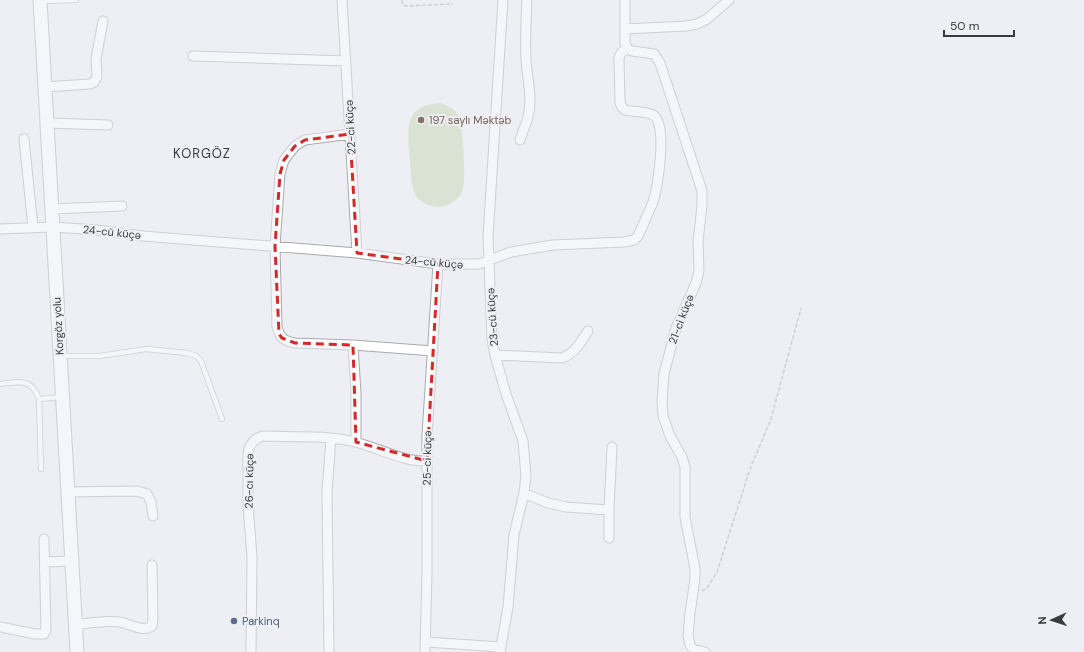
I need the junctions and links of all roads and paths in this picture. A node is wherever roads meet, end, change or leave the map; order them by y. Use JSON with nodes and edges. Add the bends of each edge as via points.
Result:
{"nodes":[{"id":1,"x":76,"y":0,"type":"edge"},
{"id":2,"x":342,"y":0,"type":"edge"},
{"id":3,"x":402,"y":0,"type":"edge"},
{"id":4,"x":503,"y":0,"type":"edge"},
{"id":5,"x":527,"y":0,"type":"edge"},
{"id":6,"x":625,"y":0,"type":"edge"},
{"id":7,"x":729,"y":0,"type":"edge"},
{"id":8,"x":40,"y":1,"type":"edge"},
{"id":9,"x":453,"y":4,"type":"dead end"},
{"id":10,"x":103,"y":21,"type":"dead end"},
{"id":11,"x":625,"y":29,"type":"junction"},
{"id":12,"x":627,"y":48,"type":"junction"},
{"id":13,"x":193,"y":56,"type":"dead end"},
{"id":14,"x":346,"y":61,"type":"junction"},
{"id":15,"x":45,"y":87,"type":"junction"},
{"id":16,"x":47,"y":123,"type":"junction"},
{"id":17,"x":108,"y":124,"type":"dead end"},
{"id":18,"x":350,"y":134,"type":"junction"},
{"id":19,"x":24,"y":139,"type":"dead end"},
{"id":20,"x":520,"y":140,"type":"dead end"},
{"id":21,"x":122,"y":206,"type":"dead end"},
{"id":22,"x":52,"y":209,"type":"junction"},
{"id":23,"x":33,"y":227,"type":"junction"},
{"id":24,"x":53,"y":227,"type":"junction"},
{"id":25,"x":0,"y":229,"type":"edge"},
{"id":26,"x":275,"y":246,"type":"junction"},
{"id":27,"x":357,"y":253,"type":"junction"},
{"id":28,"x":488,"y":261,"type":"junction"},
{"id":29,"x":438,"y":264,"type":"junction"},
{"id":30,"x":801,"y":308,"type":"dead end"},
{"id":31,"x":588,"y":331,"type":"dead end"},
{"id":32,"x":353,"y":345,"type":"junction"},
{"id":33,"x":433,"y":351,"type":"junction"},
{"id":34,"x":495,"y":355,"type":"junction"},
{"id":35,"x":60,"y":356,"type":"junction"},
{"id":36,"x":0,"y":384,"type":"edge"},
{"id":37,"x":62,"y":397,"type":"junction"},
{"id":38,"x":38,"y":398,"type":"junction"},
{"id":39,"x":222,"y":419,"type":"dead end"},
{"id":40,"x":330,"y":438,"type":"junction"},
{"id":41,"x":356,"y":442,"type":"junction"},
{"id":42,"x":612,"y":447,"type":"dead end"},
{"id":43,"x":427,"y":461,"type":"junction"},
{"id":44,"x":41,"y":469,"type":"dead end"},
{"id":45,"x":68,"y":492,"type":"junction"},
{"id":46,"x":524,"y":493,"type":"junction"},
{"id":47,"x":609,"y":510,"type":"junction"},
{"id":48,"x":153,"y":516,"type":"dead end"},
{"id":49,"x":609,"y":538,"type":"dead end"},
{"id":50,"x":44,"y":539,"type":"dead end"},
{"id":51,"x":72,"y":561,"type":"junction"},
{"id":52,"x":45,"y":562,"type":"junction"},
{"id":53,"x":152,"y":565,"type":"dead end"},
{"id":54,"x":694,"y":592,"type":"junction"},
{"id":55,"x":75,"y":625,"type":"junction"},
{"id":56,"x":0,"y":627,"type":"edge"},
{"id":57,"x":426,"y":642,"type":"junction"},
{"id":58,"x":501,"y":650,"type":"edge"},
{"id":59,"x":77,"y":652,"type":"edge"},
{"id":60,"x":251,"y":652,"type":"edge"},
{"id":61,"x":329,"y":652,"type":"edge"},
{"id":62,"x":425,"y":652,"type":"edge"},
{"id":63,"x":705,"y":652,"type":"edge"}],
"edges":[{"from":1,"to":8,"type":"lane"},
{"from":2,"to":14,"type":"street","name":"22-ci küçə"},
{"from":3,"to":9,"type":"path","via":[[403,5],[407,6]]},
{"from":4,"to":28,"type":"street","name":"23-cü küçə"},
{"from":5,"to":20,"type":"street","via":[[525,34],[530,109]]},
{"from":6,"to":11,"type":"street"},
{"from":7,"to":11,"type":"street","via":[[697,24]]},
{"from":8,"to":15,"type":"main road","name":"Korgöz yolu"},
{"from":10,"to":15,"type":"street","via":[[97,48],[97,77],[94,82]]},
{"from":11,"to":12,"type":"street"},
{"from":12,"to":28,"type":"street","name":"24-cü küçə","via":[[621,53],[620,58],[620,103],[626,110],[652,114],[657,118],[661,144],[660,168],[653,201],[638,236],[634,240],[624,242],[553,245],[526,249]]},
{"from":12,"to":54,"type":"street","name":"21-ci küçə","via":[[654,54],[660,63],[702,191],[698,241],[700,271],[676,328],[664,374],[662,396],[663,416],[685,467],[685,517],[695,569]]},
{"from":13,"to":14,"type":"street"},
{"from":14,"to":18,"type":"street","name":"22-ci küçə"},
{"from":15,"to":16,"type":"main road","name":"Korgöz yolu"},
{"from":16,"to":17,"type":"street"},
{"from":16,"to":22,"type":"main road","name":"Korgöz yolu"},
{"from":18,"to":26,"type":"street","via":[[305,140],[295,146],[284,160],[280,174]]},
{"from":18,"to":27,"type":"street","name":"22-ci küçə"},
{"from":19,"to":23,"type":"street"},
{"from":21,"to":22,"type":"street"},
{"from":22,"to":24,"type":"main road","name":"Korgöz yolu"},
{"from":23,"to":24,"type":"street","name":"24-cü küçə"},
{"from":23,"to":25,"type":"street","name":"24-cü küçə"},
{"from":24,"to":26,"type":"street","name":"24-cü küçə"},
{"from":24,"to":35,"type":"main road","name":"Korgöz yolu"},
{"from":26,"to":27,"type":"street","name":"24-cü küçə"},
{"from":26,"to":32,"type":"street","via":[[277,327],[282,338],[295,343]]},
{"from":27,"to":29,"type":"street","name":"24-cü küçə"},
{"from":28,"to":29,"type":"street","name":"24-cü küçə","via":[[468,265]]},
{"from":28,"to":34,"type":"street","name":"23-cü küçə"},
{"from":29,"to":33,"type":"street","name":"25-ci küçə"},
{"from":30,"to":54,"type":"path","via":[[771,419],[750,469],[717,572],[707,588]]},
{"from":31,"to":34,"type":"street","via":[[569,356],[561,358]]},
{"from":32,"to":33,"type":"street"},
{"from":32,"to":41,"type":"street"},
{"from":33,"to":43,"type":"street","name":"25-ci küçə"},
{"from":34,"to":46,"type":"street","name":"23-cü küçə","via":[[523,442],[526,476]]},
{"from":35,"to":37,"type":"main road","name":"Korgöz yolu"},
{"from":35,"to":39,"type":"lane","via":[[100,356],[141,349],[196,356],[201,361]]},
{"from":36,"to":38,"type":"lane","via":[[23,382],[31,385]]},
{"from":37,"to":38,"type":"lane"},
{"from":37,"to":45,"type":"main road","name":"Korgöz yolu"},
{"from":38,"to":44,"type":"lane"},
{"from":40,"to":41,"type":"street","name":"26-cı küçə"},
{"from":40,"to":60,"type":"street","name":"26-cı küçə","via":[[263,436],[257,438],[249,447]]},
{"from":40,"to":61,"type":"street","via":[[327,492]]},
{"from":41,"to":43,"type":"street","name":"26-cı küçə","via":[[412,460]]},
{"from":42,"to":47,"type":"street"},
{"from":43,"to":57,"type":"street","name":"25-ci küçə"},
{"from":45,"to":48,"type":"street","via":[[137,491],[147,494]]},
{"from":45,"to":51,"type":"main road","name":"Korgöz yolu"},
{"from":46,"to":47,"type":"street","via":[[566,507]]},
{"from":46,"to":58,"type":"street","name":"23-cü küçə","via":[[513,541],[508,607]]},
{"from":47,"to":49,"type":"street"},
{"from":50,"to":52,"type":"street"},
{"from":51,"to":52,"type":"street"},
{"from":51,"to":55,"type":"main road","name":"Korgöz yolu"},
{"from":52,"to":56,"type":"street","via":[[44,634]]},
{"from":53,"to":55,"type":"street","via":[[152,626],[148,629],[119,622]]},
{"from":54,"to":63,"type":"street","name":"21-ci küçə","via":[[688,636],[693,649]]},
{"from":55,"to":59,"type":"main road","name":"Korgöz yolu"},
{"from":57,"to":58,"type":"street"},
{"from":57,"to":62,"type":"street","name":"25-ci küçə"}]}
